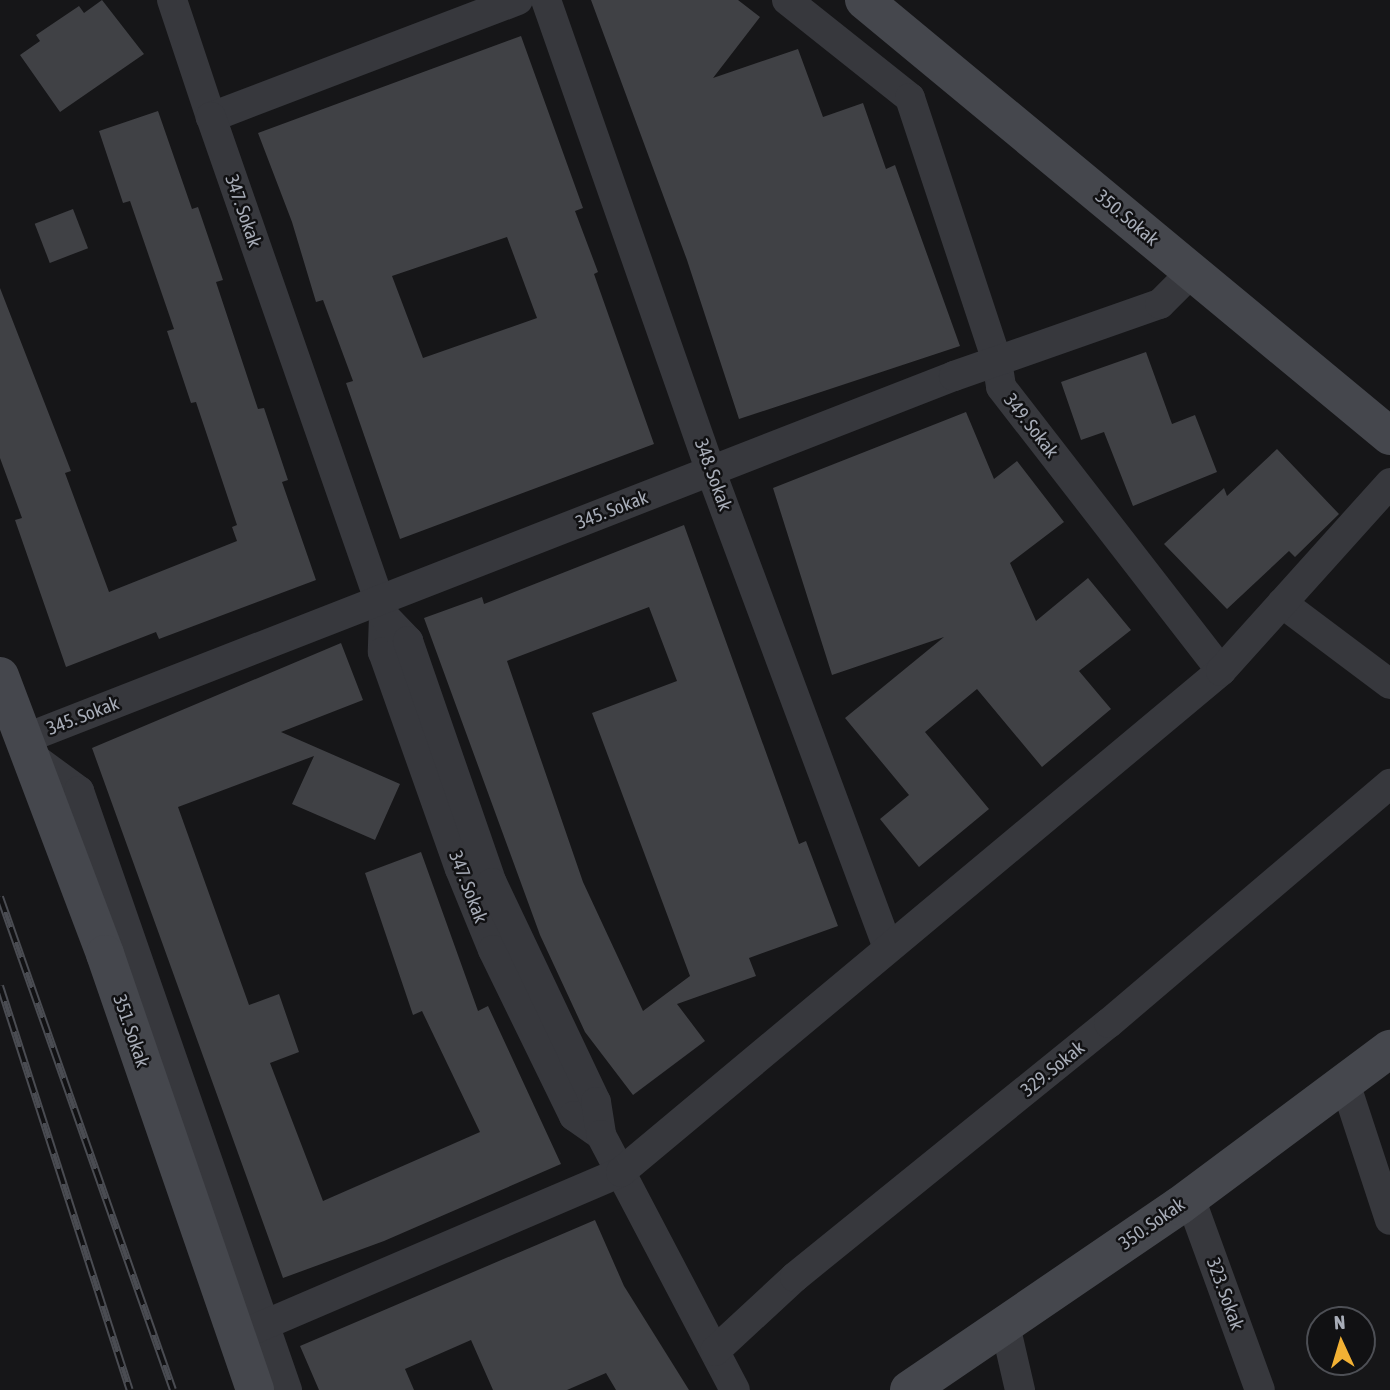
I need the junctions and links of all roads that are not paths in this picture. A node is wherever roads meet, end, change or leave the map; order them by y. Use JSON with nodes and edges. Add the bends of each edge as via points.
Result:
{"nodes":[{"id":1,"x":172,"y":0,"type":"edge"},
{"id":2,"x":518,"y":0,"type":"edge"},
{"id":3,"x":546,"y":0,"type":"edge"},
{"id":4,"x":787,"y":0,"type":"edge"},
{"id":5,"x":864,"y":0,"type":"edge"},
{"id":6,"x":211,"y":117,"type":"junction"},
{"id":7,"x":1192,"y":272,"type":"junction"},
{"id":8,"x":997,"y":361,"type":"junction"},
{"id":9,"x":1390,"y":436,"type":"edge"},
{"id":10,"x":711,"y":471,"type":"junction"},
{"id":11,"x":1390,"y":483,"type":"edge"},
{"id":12,"x":1282,"y":603,"type":"junction"},
{"id":13,"x":381,"y":608,"type":"junction"},
{"id":14,"x":1222,"y":671,"type":"junction"},
{"id":15,"x":0,"y":676,"type":"edge"},
{"id":16,"x":1390,"y":684,"type":"edge"},
{"id":17,"x":27,"y":747,"type":"junction"},
{"id":18,"x":1390,"y":784,"type":"edge"},
{"id":19,"x":888,"y":948,"type":"junction"},
{"id":20,"x":1390,"y":1049,"type":"edge"},
{"id":21,"x":1345,"y":1083,"type":"junction"},
{"id":22,"x":621,"y":1172,"type":"junction"},
{"id":23,"x":1190,"y":1198,"type":"junction"},
{"id":24,"x":1390,"y":1220,"type":"edge"},
{"id":25,"x":1005,"y":1325,"type":"junction"},
{"id":26,"x":250,"y":1331,"type":"junction"},
{"id":27,"x":715,"y":1351,"type":"junction"},
{"id":28,"x":255,"y":1390,"type":"edge"},
{"id":29,"x":287,"y":1390,"type":"edge"},
{"id":30,"x":735,"y":1390,"type":"edge"},
{"id":31,"x":909,"y":1390,"type":"edge"},
{"id":32,"x":1020,"y":1390,"type":"edge"},
{"id":33,"x":1261,"y":1390,"type":"edge"}],
"edges":[{"from":1,"to":6,"type":"street","name":"347. Sokak"},
{"from":2,"to":6,"type":"street"},
{"from":3,"to":10,"type":"street","name":"348. Sokak"},
{"from":4,"to":8,"type":"street","name":"349. Sokak","via":[[910,98]]},
{"from":5,"to":7,"type":"street","name":"350. Sokak"},
{"from":6,"to":13,"type":"street","name":"347. Sokak"},
{"from":7,"to":8,"type":"street","name":"345. Sokak","via":[[1160,304]]},
{"from":7,"to":9,"type":"street","name":"350. Sokak"},
{"from":8,"to":10,"type":"street","name":"345. Sokak"},
{"from":8,"to":14,"type":"street","name":"349. Sokak","via":[[1001,387]]},
{"from":10,"to":13,"type":"street","name":"345. Sokak"},
{"from":10,"to":19,"type":"street","name":"348. Sokak"},
{"from":11,"to":12,"type":"street"},
{"from":12,"to":14,"type":"street"},
{"from":12,"to":16,"type":"street"},
{"from":13,"to":17,"type":"street","name":"345. Sokak"},
{"from":13,"to":22,"type":"street","name":"347. Sokak","via":[[408,640],[492,883],[596,1102],[601,1135]]},
{"from":14,"to":19,"type":"street"},
{"from":15,"to":17,"type":"street","name":"351. Sokak"},
{"from":17,"to":26,"type":"street","name":"351. Sokak"},
{"from":18,"to":27,"type":"street","name":"329. Sokak","via":[[1110,1023],[795,1277]]},
{"from":19,"to":22,"type":"street"},
{"from":20,"to":21,"type":"street","name":"350. Sokak"},
{"from":21,"to":23,"type":"street","name":"350. Sokak"},
{"from":21,"to":24,"type":"street"},
{"from":22,"to":26,"type":"street"},
{"from":22,"to":27,"type":"street","name":"347. Sokak"},
{"from":23,"to":25,"type":"street","name":"350. Sokak"},
{"from":23,"to":33,"type":"street","name":"323. Sokak"},
{"from":25,"to":31,"type":"street","name":"350. Sokak"},
{"from":25,"to":32,"type":"street"},
{"from":26,"to":28,"type":"street","name":"351. Sokak"},
{"from":26,"to":29,"type":"street"},
{"from":27,"to":30,"type":"street","name":"347. Sokak"}]}
